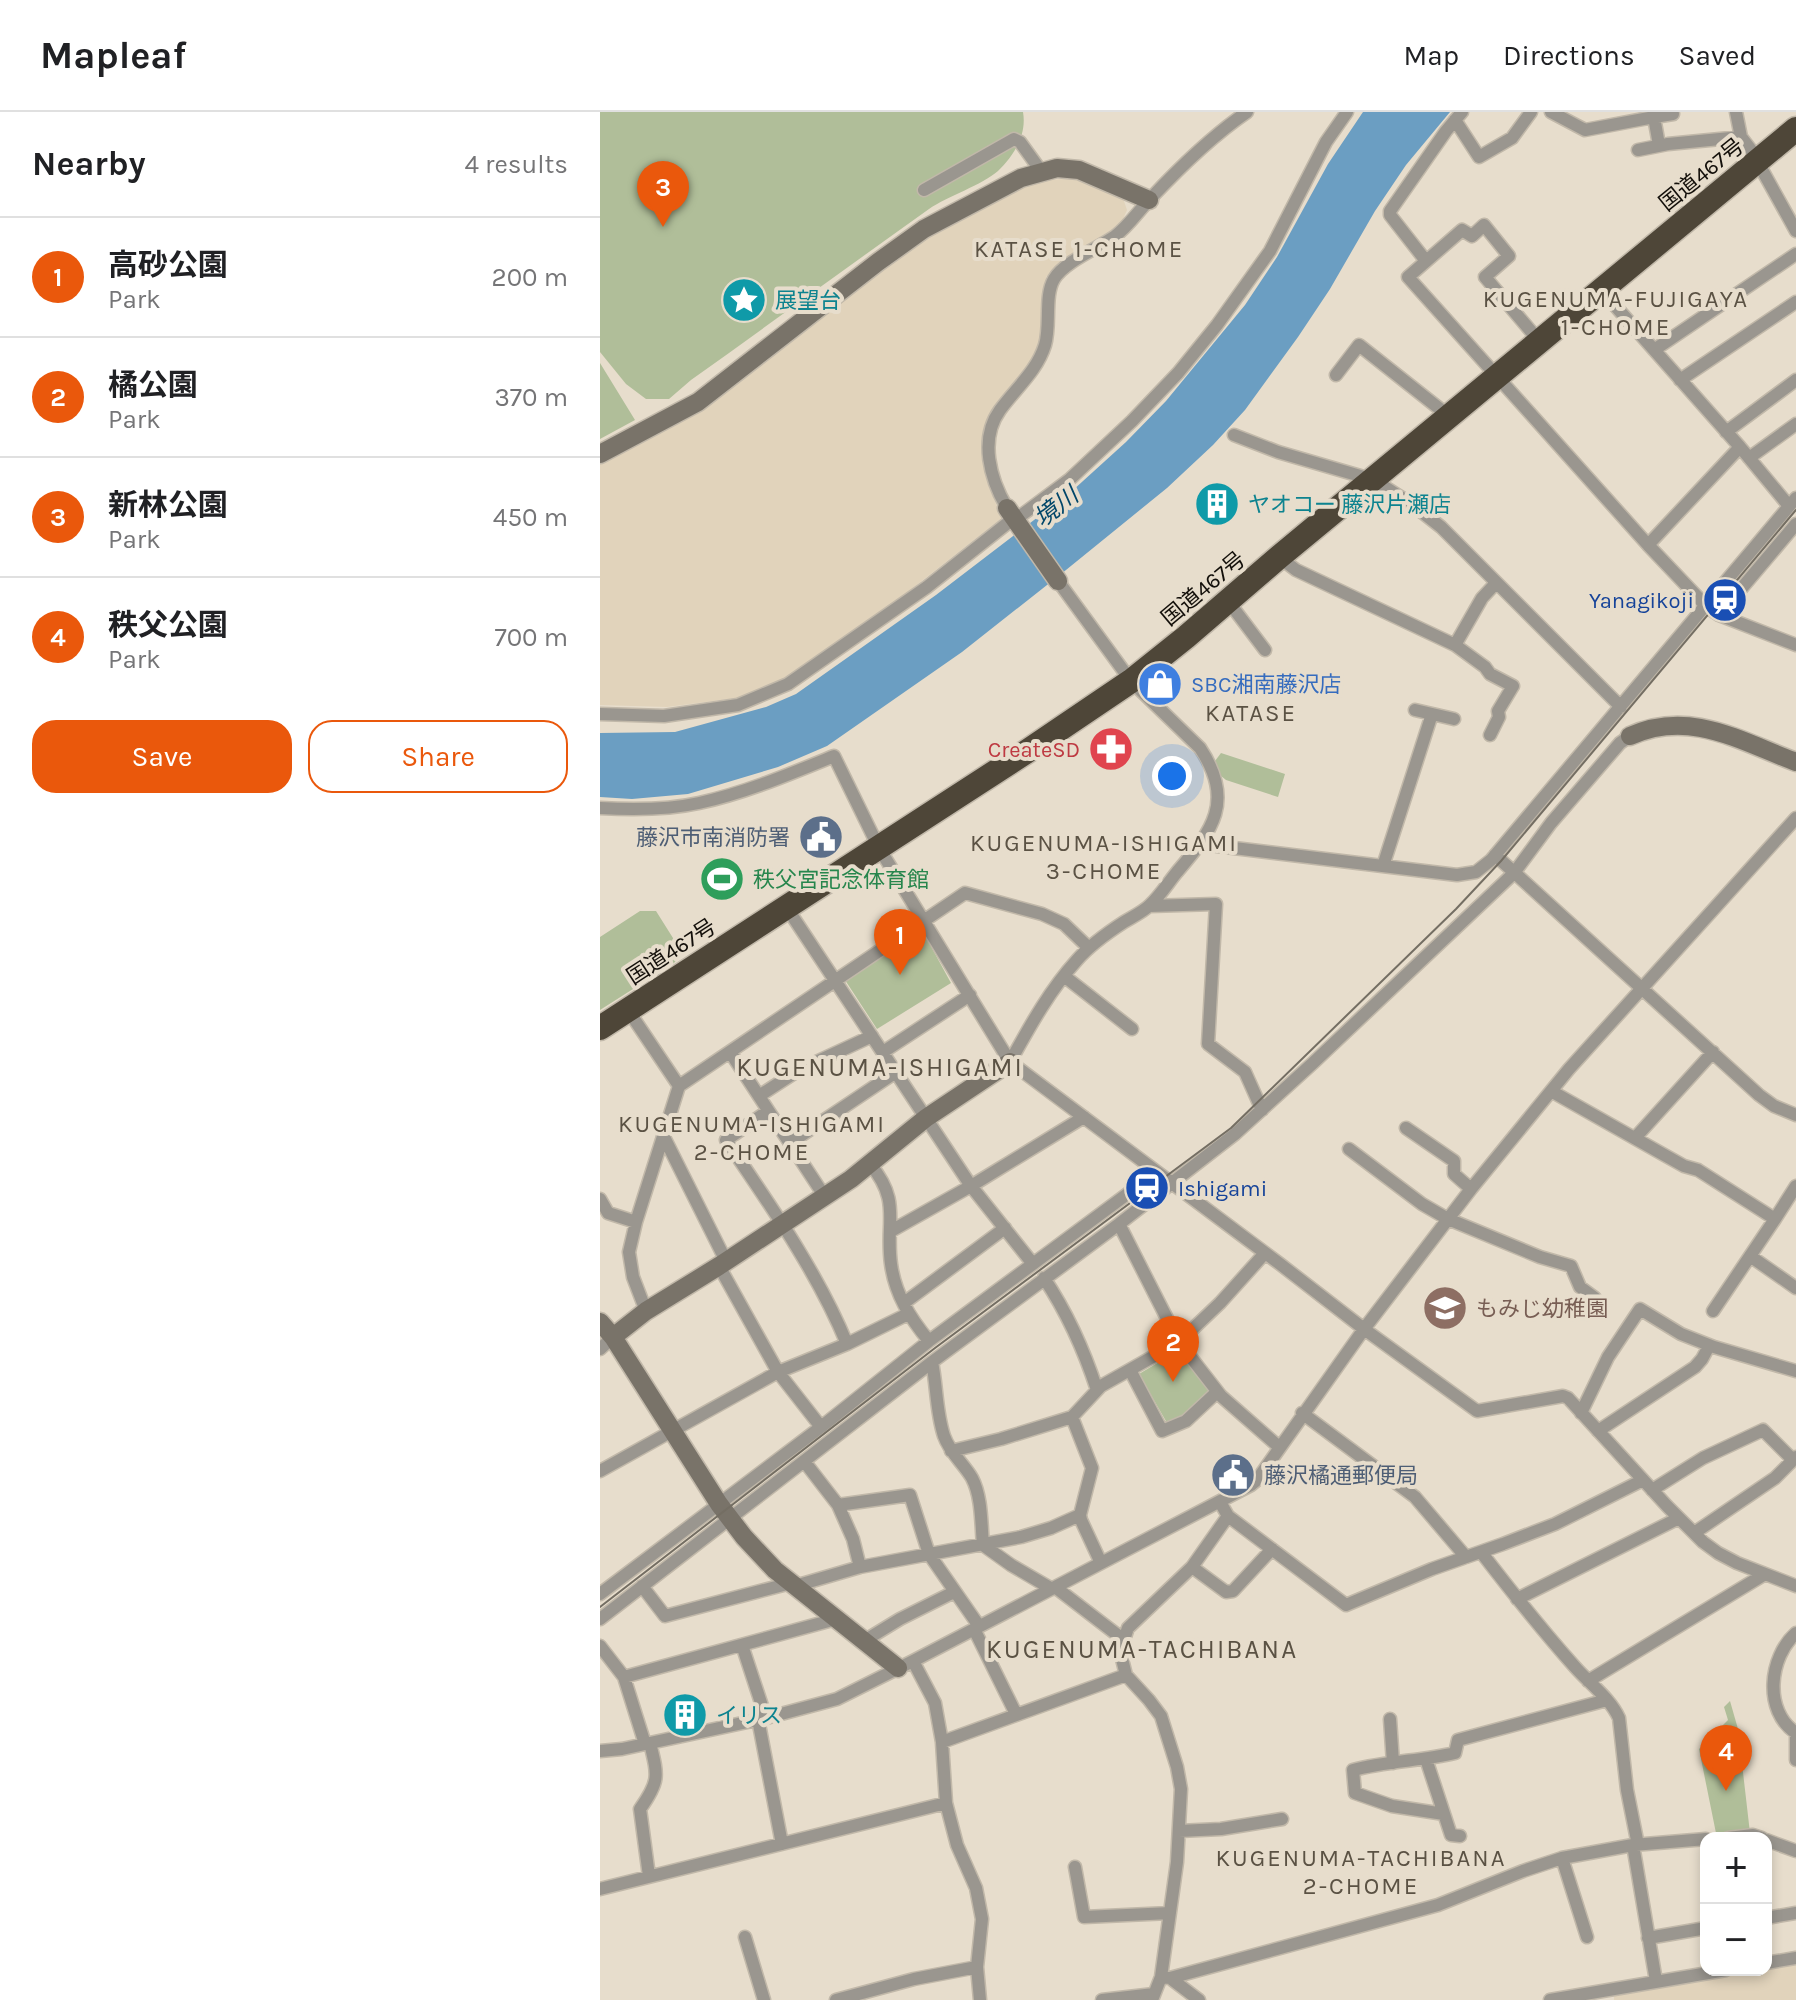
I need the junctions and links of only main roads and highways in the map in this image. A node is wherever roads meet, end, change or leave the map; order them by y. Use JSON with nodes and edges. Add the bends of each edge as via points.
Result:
{"nodes":[{"id":1,"x":1796,"y":129,"type":"edge"},
{"id":2,"x":600,"y":1028,"type":"edge"}],
"edges":[{"from":1,"to":2,"type":"highway","name":"国道467号","via":[[1131,681]]}]}
